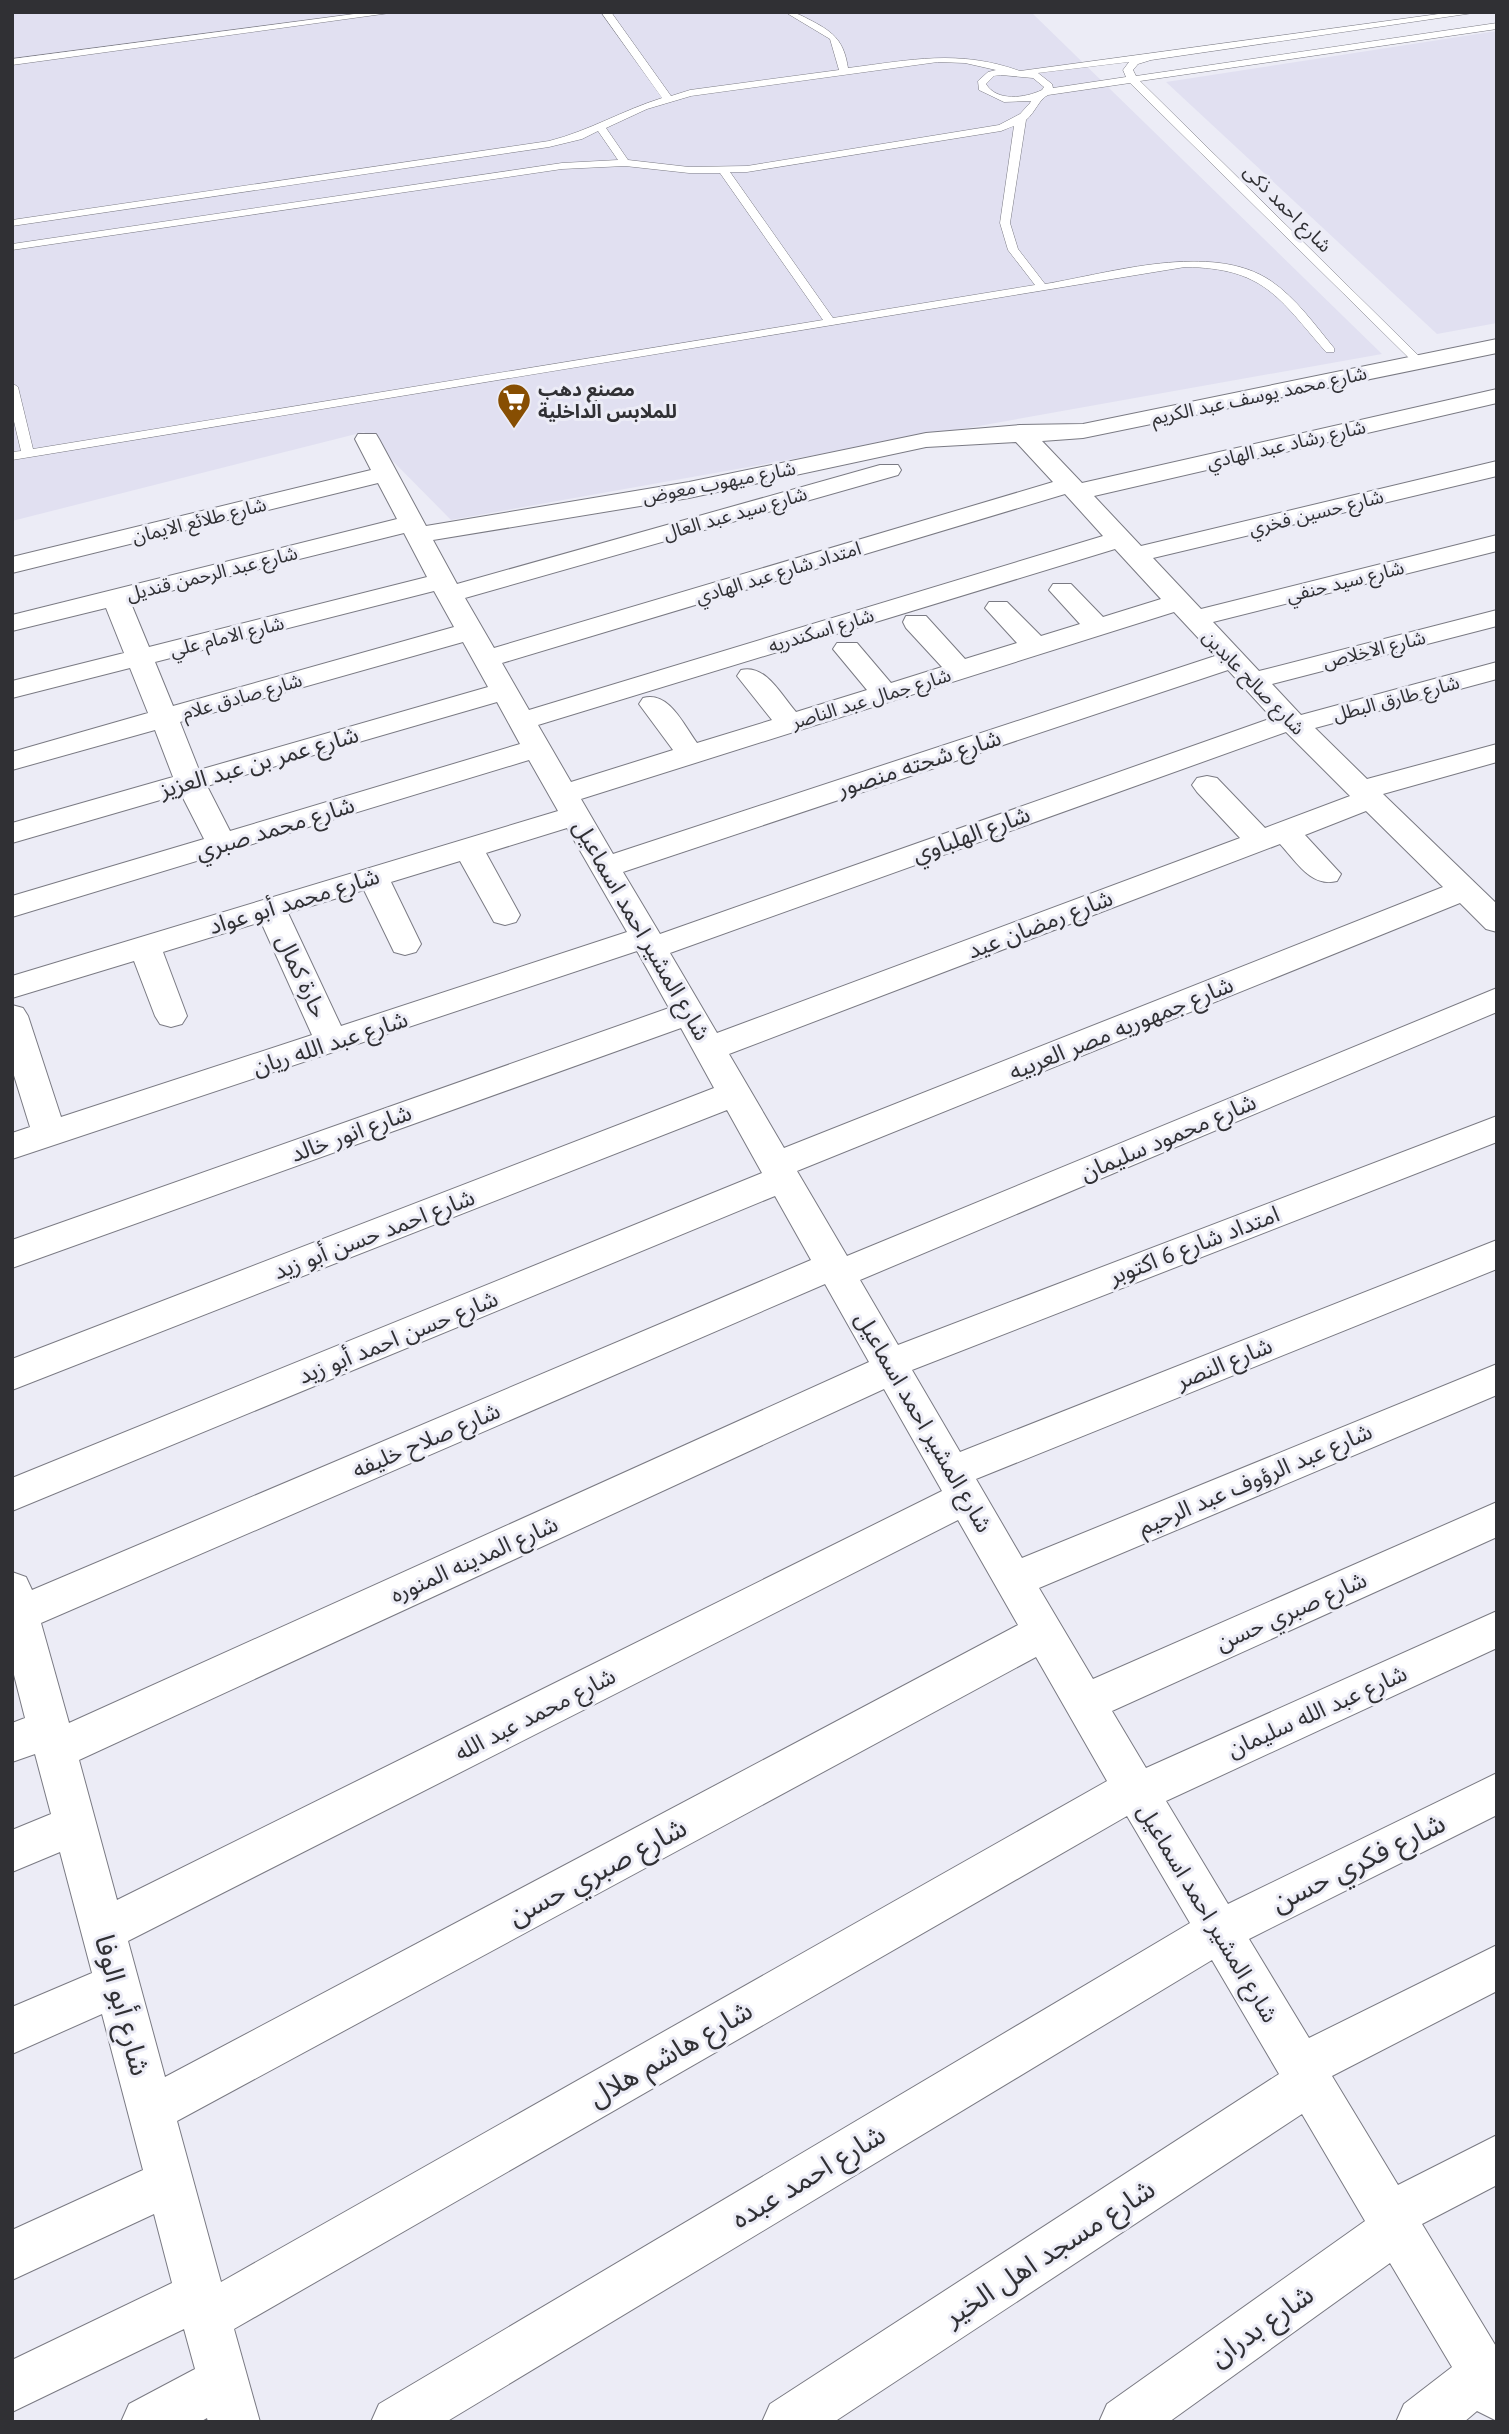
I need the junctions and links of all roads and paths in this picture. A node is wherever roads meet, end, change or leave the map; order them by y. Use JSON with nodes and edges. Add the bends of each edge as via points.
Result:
{"nodes":[{"id":1,"x":393,"y":12,"type":"edge"},
{"id":2,"x":606,"y":12,"type":"edge"},
{"id":3,"x":790,"y":12,"type":"edge"},
{"id":4,"x":1475,"y":12,"type":"edge"},
{"id":5,"x":355,"y":15,"type":"edge"},
{"id":6,"x":1497,"y":26,"type":"edge"},
{"id":7,"x":1150,"y":57,"type":"junction"},
{"id":8,"x":12,"y":62,"type":"edge"},
{"id":9,"x":844,"y":71,"type":"junction"},
{"id":10,"x":1012,"y":71,"type":"junction"},
{"id":11,"x":1024,"y":72,"type":"junction"},
{"id":12,"x":1132,"y":79,"type":"junction"},
{"id":13,"x":1042,"y":94,"type":"junction"},
{"id":14,"x":668,"y":99,"type":"junction"},
{"id":15,"x":1021,"y":120,"type":"junction"},
{"id":16,"x":601,"y":128,"type":"junction"},
{"id":17,"x":421,"y":163,"type":"junction"},
{"id":18,"x":625,"y":163,"type":"junction"},
{"id":19,"x":723,"y":170,"type":"junction"},
{"id":20,"x":432,"y":185,"type":"junction"},
{"id":21,"x":189,"y":197,"type":"junction"},
{"id":22,"x":198,"y":220,"type":"junction"},
{"id":23,"x":12,"y":223,"type":"edge"},
{"id":24,"x":12,"y":247,"type":"edge"},
{"id":25,"x":1042,"y":287,"type":"junction"},
{"id":26,"x":830,"y":322,"type":"junction"},
{"id":27,"x":1497,"y":346,"type":"edge"},
{"id":28,"x":1330,"y":350,"type":"dead end"},
{"id":29,"x":1419,"y":362,"type":"junction"},
{"id":30,"x":12,"y":387,"type":"edge"},
{"id":31,"x":1497,"y":396,"type":"edge"},
{"id":32,"x":1020,"y":432,"type":"junction"},
{"id":33,"x":367,"y":439,"type":"dead end"},
{"id":34,"x":28,"y":453,"type":"junction"},
{"id":35,"x":12,"y":456,"type":"edge"},
{"id":36,"x":1497,"y":468,"type":"edge"},
{"id":37,"x":386,"y":474,"type":"junction"},
{"id":38,"x":1072,"y":488,"type":"junction"},
{"id":39,"x":415,"y":529,"type":"junction"},
{"id":40,"x":1497,"y":543,"type":"edge"},
{"id":41,"x":1127,"y":547,"type":"junction"},
{"id":42,"x":12,"y":565,"type":"edge"},
{"id":43,"x":445,"y":587,"type":"junction"},
{"id":44,"x":1062,"y":590,"type":"dead end"},
{"id":45,"x":115,"y":597,"type":"junction"},
{"id":46,"x":998,"y":608,"type":"dead end"},
{"id":47,"x":1186,"y":611,"type":"junction"},
{"id":48,"x":1497,"y":618,"type":"edge"},
{"id":49,"x":915,"y":622,"type":"dead end"},
{"id":50,"x":12,"y":623,"type":"edge"},
{"id":51,"x":1098,"y":627,"type":"junction"},
{"id":52,"x":479,"y":645,"type":"junction"},
{"id":53,"x":1035,"y":647,"type":"junction"},
{"id":54,"x":847,"y":649,"type":"dead end"},
{"id":55,"x":139,"y":658,"type":"junction"},
{"id":56,"x":960,"y":670,"type":"junction"},
{"id":57,"x":1242,"y":670,"type":"junction"},
{"id":58,"x":1497,"y":670,"type":"edge"},
{"id":59,"x":751,"y":676,"type":"dead end"},
{"id":60,"x":12,"y":690,"type":"edge"},
{"id":61,"x":886,"y":694,"type":"junction"},
{"id":62,"x":653,"y":704,"type":"dead end"},
{"id":63,"x":164,"y":718,"type":"junction"},
{"id":64,"x":522,"y":720,"type":"junction"},
{"id":65,"x":790,"y":723,"type":"junction"},
{"id":66,"x":1293,"y":723,"type":"junction"},
{"id":67,"x":691,"y":754,"type":"junction"},
{"id":68,"x":1486,"y":756,"type":"edge"},
{"id":69,"x":12,"y":761,"type":"edge"},
{"id":70,"x":1497,"y":780,"type":"edge"},
{"id":71,"x":190,"y":782,"type":"junction"},
{"id":72,"x":1207,"y":785,"type":"dead end"},
{"id":73,"x":1366,"y":795,"type":"junction"},
{"id":74,"x":570,"y":804,"type":"junction"},
{"id":75,"x":12,"y":834,"type":"edge"},
{"id":76,"x":1273,"y":836,"type":"junction"},
{"id":77,"x":222,"y":844,"type":"junction"},
{"id":78,"x":468,"y":848,"type":"junction"},
{"id":79,"x":606,"y":867,"type":"junction"},
{"id":80,"x":1326,"y":874,"type":"dead end"},
{"id":81,"x":373,"y":877,"type":"junction"},
{"id":82,"x":1464,"y":890,"type":"junction"},
{"id":83,"x":12,"y":907,"type":"edge"},
{"id":84,"x":271,"y":910,"type":"junction"},
{"id":85,"x":505,"y":915,"type":"dead end"},
{"id":86,"x":1497,"y":922,"type":"edge"},
{"id":87,"x":649,"y":942,"type":"junction"},
{"id":88,"x":405,"y":944,"type":"dead end"},
{"id":89,"x":145,"y":947,"type":"junction"},
{"id":90,"x":12,"y":987,"type":"edge"},
{"id":91,"x":1497,"y":999,"type":"edge"},
{"id":92,"x":689,"y":1013,"type":"junction"},
{"id":93,"x":12,"y":1016,"type":"edge"},
{"id":94,"x":171,"y":1016,"type":"dead end"},
{"id":95,"x":332,"y":1042,"type":"junction"},
{"id":96,"x":710,"y":1048,"type":"junction"},
{"id":97,"x":735,"y":1093,"type":"junction"},
{"id":98,"x":1497,"y":1128,"type":"edge"},
{"id":99,"x":49,"y":1134,"type":"junction"},
{"id":100,"x":12,"y":1146,"type":"edge"},
{"id":101,"x":781,"y":1172,"type":"junction"},
{"id":102,"x":12,"y":1254,"type":"edge"},
{"id":103,"x":1497,"y":1254,"type":"edge"},
{"id":104,"x":836,"y":1270,"type":"junction"},
{"id":105,"x":892,"y":1365,"type":"junction"},
{"id":106,"x":12,"y":1375,"type":"edge"},
{"id":107,"x":1497,"y":1379,"type":"edge"},
{"id":108,"x":959,"y":1485,"type":"junction"},
{"id":109,"x":12,"y":1495,"type":"edge"},
{"id":110,"x":1497,"y":1519,"type":"edge"},
{"id":111,"x":1014,"y":1580,"type":"junction"},
{"id":112,"x":16,"y":1602,"type":"edge"},
{"id":113,"x":1497,"y":1629,"type":"edge"},
{"id":114,"x":1044,"y":1632,"type":"junction"},
{"id":115,"x":1085,"y":1703,"type":"junction"},
{"id":116,"x":39,"y":1740,"type":"edge"},
{"id":117,"x":1136,"y":1791,"type":"junction"},
{"id":118,"x":1497,"y":1793,"type":"edge"},
{"id":119,"x":75,"y":1825,"type":"junction"},
{"id":120,"x":12,"y":1851,"type":"edge"},
{"id":121,"x":103,"y":1930,"type":"junction"},
{"id":122,"x":1219,"y":1931,"type":"junction"},
{"id":123,"x":1497,"y":1967,"type":"edge"},
{"id":124,"x":118,"y":1984,"type":"junction"},
{"id":125,"x":12,"y":2031,"type":"edge"},
{"id":126,"x":1305,"y":2074,"type":"junction"},
{"id":127,"x":150,"y":2110,"type":"junction"},
{"id":128,"x":1497,"y":2159,"type":"edge"},
{"id":129,"x":170,"y":2182,"type":"junction"},
{"id":130,"x":1394,"y":2221,"type":"junction"},
{"id":131,"x":12,"y":2256,"type":"edge"},
{"id":132,"x":203,"y":2306,"type":"junction"},
{"id":133,"x":1490,"y":2385,"type":"edge"},
{"id":134,"x":12,"y":2387,"type":"edge"},
{"id":135,"x":228,"y":2402,"type":"edge"},
{"id":136,"x":147,"y":2422,"type":"edge"},
{"id":137,"x":397,"y":2422,"type":"edge"},
{"id":138,"x":788,"y":2422,"type":"edge"},
{"id":139,"x":1125,"y":2422,"type":"edge"},
{"id":140,"x":1422,"y":2422,"type":"edge"}],
"edges":[{"from":1,"to":5,"type":"lane"},
{"from":2,"to":14,"type":"lane"},
{"from":3,"to":9,"type":"lane","via":[[831,34],[839,44]]},
{"from":4,"to":7,"type":"lane"},
{"from":5,"to":8,"type":"lane"},
{"from":6,"to":12,"type":"lane"},
{"from":7,"to":11,"type":"lane"},
{"from":7,"to":12,"type":"lane","via":[[1128,70]]},
{"from":9,"to":10,"type":"lane","via":[[938,59]]},
{"from":9,"to":14,"type":"lane"},
{"from":10,"to":11,"type":"lane"},
{"from":10,"to":13,"type":"lane","via":[[991,74],[984,78],[982,88],[1006,99]]},
{"from":11,"to":13,"type":"lane","via":[[1045,80],[1049,86]]},
{"from":12,"to":13,"type":"lane"},
{"from":12,"to":29,"type":"lane","name":"شارع احمد ذكى"},
{"from":13,"to":15,"type":"lane"},
{"from":14,"to":16,"type":"lane"},
{"from":15,"to":19,"type":"lane","via":[[976,134]]},
{"from":15,"to":25,"type":"lane","via":[[1005,223],[1013,250]]},
{"from":16,"to":17,"type":"lane","via":[[549,144]]},
{"from":16,"to":18,"type":"lane"},
{"from":17,"to":20,"type":"lane"},
{"from":17,"to":21,"type":"lane"},
{"from":18,"to":19,"type":"lane"},
{"from":18,"to":20,"type":"lane","via":[[562,166]]},
{"from":19,"to":26,"type":"lane"},
{"from":20,"to":22,"type":"lane"},
{"from":21,"to":22,"type":"lane"},
{"from":21,"to":23,"type":"lane"},
{"from":22,"to":24,"type":"lane"},
{"from":25,"to":26,"type":"lane"},
{"from":25,"to":28,"type":"lane","via":[[1185,264],[1233,266],[1271,284]]},
{"from":26,"to":34,"type":"lane"},
{"from":27,"to":29,"type":"street","name":"شارع محمد يوسف عبد الكريم"},
{"from":29,"to":32,"type":"street","name":"شارع محمد يوسف عبد الكريم","via":[[1083,431]]},
{"from":30,"to":34,"type":"lane"},
{"from":31,"to":38,"type":"street","name":"شارع رشاد عبد الهادي"},
{"from":32,"to":38,"type":"street","name":"شارع صالح عابدين"},
{"from":32,"to":39,"type":"street","name":"شارع ميهوب معوض","via":[[926,440],[688,490]]},
{"from":32,"to":43,"type":"street","name":"شارع سيد عبد العال"},
{"from":33,"to":37,"type":"street","name":"شارع المشير احمد اسماعيل"},
{"from":34,"to":35,"type":"lane"},
{"from":36,"to":41,"type":"street","name":"شارع حسين فخري"},
{"from":37,"to":39,"type":"street","name":"شارع المشير احمد اسماعيل"},
{"from":37,"to":42,"type":"street","name":"شارع طلائع الايمان"},
{"from":38,"to":41,"type":"street","name":"شارع صالح عابدين"},
{"from":38,"to":52,"type":"street","name":"امتداد شارع عبد الهادي"},
{"from":39,"to":43,"type":"street","name":"شارع المشير احمد اسماعيل"},
{"from":39,"to":45,"type":"street","name":"شارع عبد الرحمن قنديل"},
{"from":40,"to":47,"type":"street","name":"شارع سيد حنفي"},
{"from":41,"to":47,"type":"street","name":"شارع صالح عابدين"},
{"from":41,"to":64,"type":"street","name":"شارع اسكندريه"},
{"from":43,"to":52,"type":"street","name":"شارع المشير احمد اسماعيل"},
{"from":43,"to":55,"type":"street","name":"شارع الامام علي"},
{"from":44,"to":51,"type":"street"},
{"from":45,"to":50,"type":"street","name":"شارع عبد الرحمن قنديل"},
{"from":45,"to":55,"type":"street"},
{"from":46,"to":53,"type":"street"},
{"from":47,"to":51,"type":"street","name":"شارع جمال عبد الناصر"},
{"from":47,"to":57,"type":"street","name":"شارع صالح عابدين"},
{"from":48,"to":57,"type":"street","name":"شارع الاخلاص"},
{"from":49,"to":56,"type":"street"},
{"from":51,"to":53,"type":"street","name":"شارع جمال عبد الناصر"},
{"from":52,"to":63,"type":"street","name":"شارع صادق علام"},
{"from":52,"to":64,"type":"street","name":"شارع المشير احمد اسماعيل"},
{"from":53,"to":56,"type":"street","name":"شارع جمال عبد الناصر"},
{"from":54,"to":61,"type":"street"},
{"from":55,"to":60,"type":"street","name":"شارع الامام علي"},
{"from":55,"to":63,"type":"street"},
{"from":56,"to":61,"type":"street","name":"شارع جمال عبد الناصر"},
{"from":57,"to":66,"type":"street","name":"شارع صالح عابدين"},
{"from":57,"to":79,"type":"street","name":"شارع شحته منصور"},
{"from":58,"to":66,"type":"street","name":"شارع طارق البطل"},
{"from":59,"to":65,"type":"street"},
{"from":61,"to":65,"type":"street","name":"شارع جمال عبد الناصر"},
{"from":62,"to":67,"type":"street"},
{"from":63,"to":69,"type":"street","name":"شارع صادق علام"},
{"from":63,"to":71,"type":"street"},
{"from":64,"to":71,"type":"street","name":"شارع عمر بن عبد العزيز"},
{"from":64,"to":74,"type":"street","name":"شارع المشير احمد اسماعيل"},
{"from":64,"to":77,"type":"street","name":"شارع محمد صبري"},
{"from":65,"to":67,"type":"street","name":"شارع جمال عبد الناصر"},
{"from":66,"to":73,"type":"street","name":"شارع صالح عابدين"},
{"from":66,"to":87,"type":"street","name":"شارع الهلباوي"},
{"from":67,"to":74,"type":"street","name":"شارع جمال عبد الناصر"},
{"from":68,"to":70,"type":"street"},
{"from":68,"to":73,"type":"street","name":"شارع رمضان عيد"},
{"from":71,"to":75,"type":"street","name":"شارع عمر بن عبد العزيز"},
{"from":71,"to":77,"type":"street"},
{"from":72,"to":76,"type":"street"},
{"from":73,"to":76,"type":"street","name":"شارع رمضان عيد"},
{"from":73,"to":82,"type":"street","name":"شارع صالح عابدين"},
{"from":74,"to":78,"type":"street","name":"شارع محمد أبو عواد"},
{"from":74,"to":79,"type":"street","name":"شارع المشير احمد اسماعيل"},
{"from":76,"to":80,"type":"street"},
{"from":76,"to":96,"type":"street","name":"شارع رمضان عيد"},
{"from":77,"to":83,"type":"street","name":"شارع محمد صبري"},
{"from":78,"to":81,"type":"street","name":"شارع محمد أبو عواد"},
{"from":78,"to":85,"type":"street"},
{"from":79,"to":87,"type":"street","name":"شارع المشير احمد اسماعيل"},
{"from":81,"to":84,"type":"street","name":"شارع محمد أبو عواد"},
{"from":81,"to":88,"type":"street"},
{"from":82,"to":86,"type":"street","name":"شارع صالح عابدين"},
{"from":82,"to":101,"type":"street","name":"شارع جمهوريه مصر العربيه"},
{"from":84,"to":89,"type":"street","name":"شارع محمد أبو عواد"},
{"from":84,"to":95,"type":"street","name":"حارة كمال"},
{"from":87,"to":92,"type":"street","name":"شارع المشير احمد اسماعيل"},
{"from":87,"to":95,"type":"street","name":"شارع عبد الله ريان"},
{"from":89,"to":90,"type":"street","name":"شارع محمد أبو عواد"},
{"from":89,"to":94,"type":"street"},
{"from":91,"to":104,"type":"street","name":"شارع محمود سليمان"},
{"from":92,"to":96,"type":"street","name":"شارع المشير احمد اسماعيل"},
{"from":92,"to":102,"type":"street","name":"شارع انور خالد"},
{"from":93,"to":99,"type":"street"},
{"from":95,"to":99,"type":"street","name":"شارع عبد الله ريان"},
{"from":96,"to":97,"type":"street","name":"شارع المشير احمد اسماعيل"},
{"from":97,"to":101,"type":"street","name":"شارع المشير احمد اسماعيل"},
{"from":97,"to":106,"type":"street","name":"شارع احمد حسن أبو زيد"},
{"from":98,"to":105,"type":"street","name":"امتداد شارع 6 اكتوبر"},
{"from":99,"to":100,"type":"street","name":"شارع عبد الله ريان"},
{"from":101,"to":104,"type":"street","name":"شارع المشير احمد اسماعيل"},
{"from":101,"to":109,"type":"street","name":"شارع حسن احمد أبو زيد"},
{"from":103,"to":108,"type":"street","name":"شارع النصر"},
{"from":104,"to":105,"type":"street","name":"شارع المشير احمد اسماعيل"},
{"from":104,"to":112,"type":"street","name":"شارع صلاح خليفه"},
{"from":105,"to":108,"type":"street","name":"شارع المشير احمد اسماعيل"},
{"from":105,"to":116,"type":"street","name":"شارع المدينه المنوره"},
{"from":107,"to":111,"type":"street","name":"شارع عبد الرؤوف عبد الرحيم"},
{"from":108,"to":111,"type":"street","name":"شارع المشير احمد اسماعيل"},
{"from":108,"to":121,"type":"street","name":"شارع محمد عبد الله"},
{"from":110,"to":115,"type":"street","name":"شارع صبري حسن"},
{"from":111,"to":114,"type":"street","name":"شارع المشير احمد اسماعيل"},
{"from":112,"to":116,"type":"street","name":"شارع أبو الوفا"},
{"from":113,"to":117,"type":"street","name":"شارع عبد الله سليمان"},
{"from":114,"to":115,"type":"street","name":"شارع المشير احمد اسماعيل"},
{"from":114,"to":127,"type":"street","name":"شارع صبري حسن"},
{"from":115,"to":117,"type":"street","name":"شارع المشير احمد اسماعيل"},
{"from":116,"to":119,"type":"street","name":"شارع أبو الوفا"},
{"from":117,"to":122,"type":"street","name":"شارع المشير احمد اسماعيل"},
{"from":117,"to":132,"type":"street","name":"شارع هاشم هلال"},
{"from":118,"to":122,"type":"street","name":"شارع فكري حسن"},
{"from":119,"to":120,"type":"street"},
{"from":119,"to":121,"type":"street","name":"شارع أبو الوفا"},
{"from":121,"to":124,"type":"street","name":"شارع أبو الوفا"},
{"from":122,"to":126,"type":"street","name":"شارع المشير احمد اسماعيل"},
{"from":122,"to":137,"type":"street","name":"شارع احمد عبده"},
{"from":123,"to":126,"type":"street","name":"شارع مسجد اهل الخير"},
{"from":124,"to":125,"type":"street"},
{"from":124,"to":127,"type":"street","name":"شارع أبو الوفا"},
{"from":126,"to":130,"type":"street","name":"شارع المشير احمد اسماعيل"},
{"from":126,"to":138,"type":"street","name":"شارع مسجد اهل الخير"},
{"from":127,"to":129,"type":"street","name":"شارع أبو الوفا"},
{"from":128,"to":130,"type":"street","name":"شارع بدران"},
{"from":129,"to":131,"type":"street"},
{"from":129,"to":132,"type":"street","name":"شارع أبو الوفا"},
{"from":130,"to":133,"type":"street","name":"شارع المشير احمد اسماعيل"},
{"from":130,"to":139,"type":"street","name":"شارع بدران"},
{"from":132,"to":134,"type":"street","name":"شارع هاشم هلال"},
{"from":132,"to":135,"type":"street","name":"شارع أبو الوفا"},
{"from":133,"to":140,"type":"street"},
{"from":135,"to":136,"type":"street"}]}
